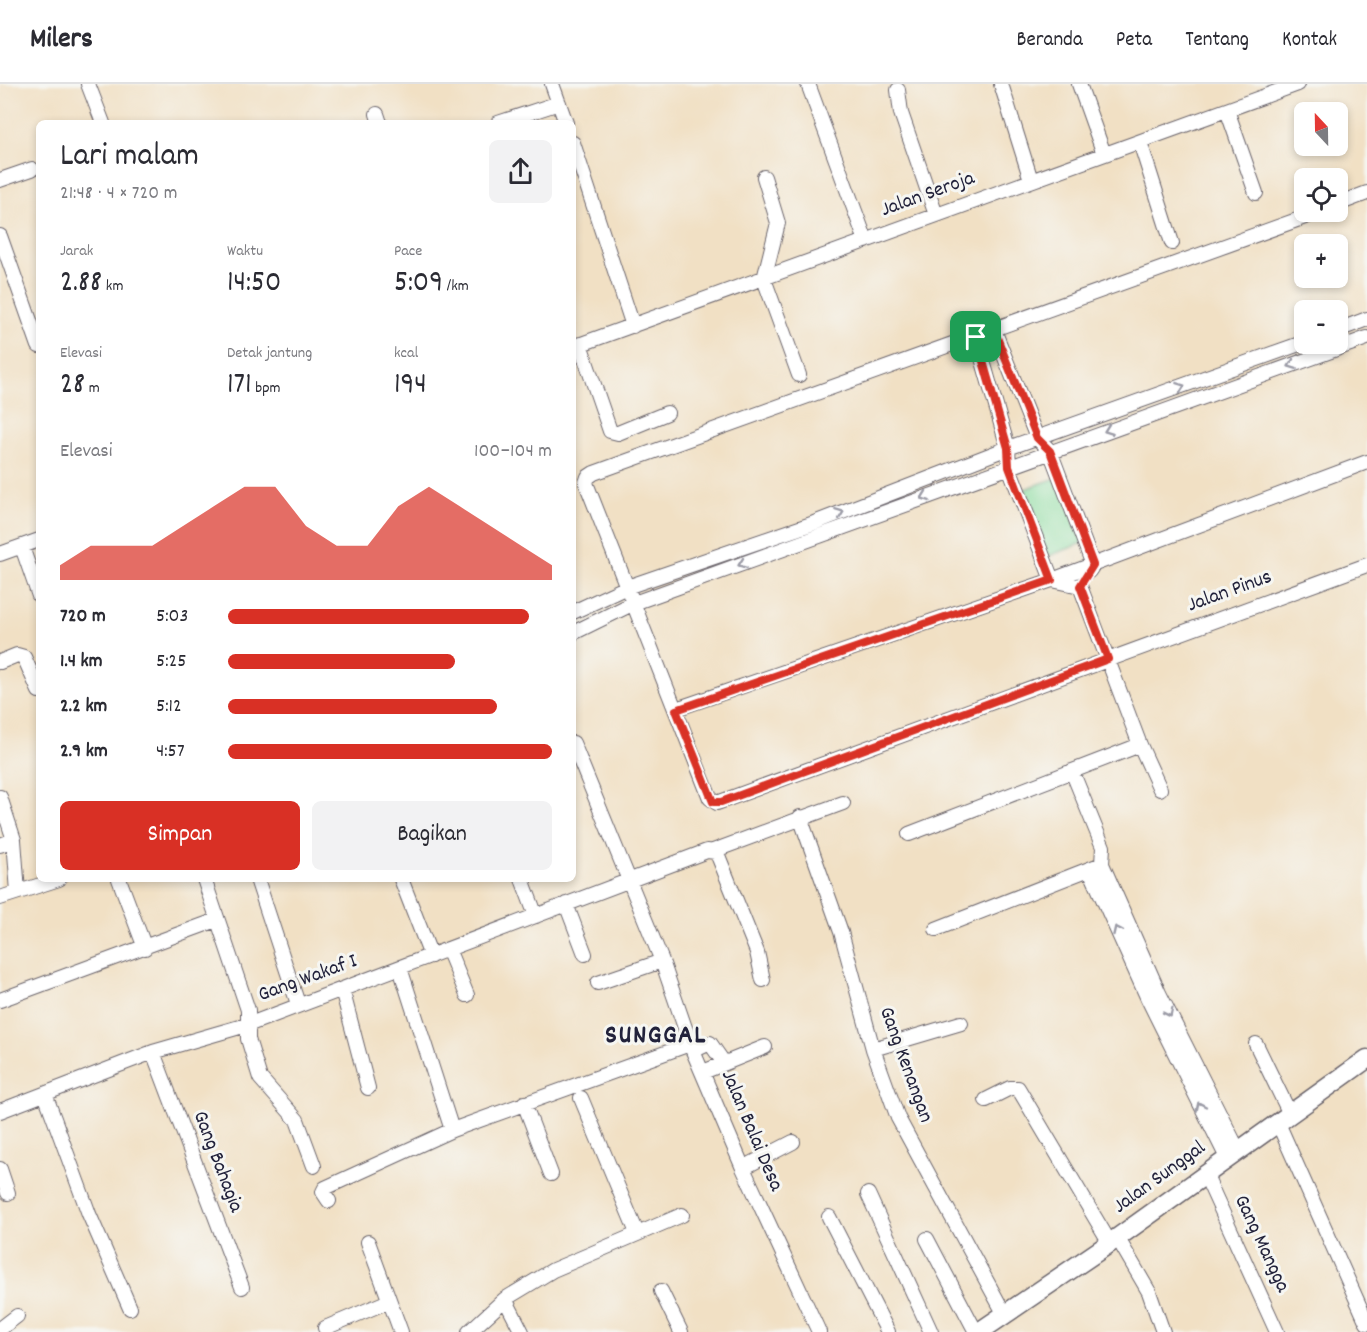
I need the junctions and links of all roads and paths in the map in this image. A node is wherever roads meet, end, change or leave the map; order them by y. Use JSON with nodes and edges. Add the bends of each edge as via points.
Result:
{"nodes":[{"id":1,"x":88,"y":84,"type":"edge"},
{"id":2,"x":552,"y":84,"type":"edge"},
{"id":3,"x":807,"y":84,"type":"edge"},
{"id":4,"x":1001,"y":84,"type":"edge"},
{"id":5,"x":1079,"y":84,"type":"edge"},
{"id":6,"x":1298,"y":84,"type":"edge"},
{"id":7,"x":1275,"y":88,"type":"edge"},
{"id":8,"x":898,"y":90,"type":"dead end"},
{"id":9,"x":559,"y":103,"type":"junction"},
{"id":10,"x":1227,"y":110,"type":"junction"},
{"id":11,"x":102,"y":120,"type":"edge"},
{"id":12,"x":507,"y":120,"type":"edge"},
{"id":13,"x":565,"y":120,"type":"edge"},
{"id":14,"x":1140,"y":142,"type":"junction"},
{"id":15,"x":576,"y":151,"type":"edge"},
{"id":16,"x":1104,"y":154,"type":"junction"},
{"id":17,"x":32,"y":169,"type":"dead end"},
{"id":18,"x":764,"y":177,"type":"dead end"},
{"id":19,"x":0,"y":180,"type":"edge"},
{"id":20,"x":1031,"y":180,"type":"junction"},
{"id":21,"x":1256,"y":193,"type":"dead end"},
{"id":22,"x":1367,"y":194,"type":"edge"},
{"id":23,"x":1348,"y":201,"type":"edge"},
{"id":24,"x":936,"y":215,"type":"junction"},
{"id":25,"x":1294,"y":221,"type":"edge"},
{"id":26,"x":0,"y":236,"type":"edge"},
{"id":27,"x":866,"y":241,"type":"junction"},
{"id":28,"x":1172,"y":243,"type":"dead end"},
{"id":29,"x":764,"y":279,"type":"junction"},
{"id":30,"x":1367,"y":319,"type":"edge"},
{"id":31,"x":633,"y":326,"type":"junction"},
{"id":32,"x":1348,"y":326,"type":"edge"},
{"id":33,"x":994,"y":330,"type":"junction"},
{"id":34,"x":976,"y":337,"type":"junction"},
{"id":35,"x":36,"y":338,"type":"edge"},
{"id":36,"x":1367,"y":338,"type":"edge"},
{"id":37,"x":576,"y":344,"type":"edge"},
{"id":38,"x":576,"y":346,"type":"edge"},
{"id":39,"x":1294,"y":346,"type":"edge"},
{"id":40,"x":1265,"y":357,"type":"junction"},
{"id":41,"x":1271,"y":372,"type":"junction"},
{"id":42,"x":800,"y":375,"type":"dead end"},
{"id":43,"x":667,"y":413,"type":"dead end"},
{"id":44,"x":1037,"y":438,"type":"junction"},
{"id":45,"x":1008,"y":448,"type":"junction"},
{"id":46,"x":1050,"y":451,"type":"junction"},
{"id":47,"x":1367,"y":462,"type":"edge"},
{"id":48,"x":1009,"y":467,"type":"junction"},
{"id":49,"x":814,"y":523,"type":"junction"},
{"id":50,"x":820,"y":536,"type":"junction"},
{"id":51,"x":36,"y":541,"type":"edge"},
{"id":52,"x":22,"y":547,"type":"junction"},
{"id":53,"x":0,"y":554,"type":"edge"},
{"id":54,"x":1093,"y":565,"type":"junction"},
{"id":55,"x":1367,"y":565,"type":"edge"},
{"id":56,"x":1052,"y":580,"type":"junction"},
{"id":57,"x":1080,"y":586,"type":"junction"},
{"id":58,"x":36,"y":587,"type":"edge"},
{"id":59,"x":627,"y":587,"type":"junction"},
{"id":60,"x":633,"y":603,"type":"junction"},
{"id":61,"x":576,"y":611,"type":"edge"},
{"id":62,"x":576,"y":632,"type":"edge"},
{"id":63,"x":1108,"y":659,"type":"junction"},
{"id":64,"x":0,"y":662,"type":"edge"},
{"id":65,"x":36,"y":684,"type":"edge"},
{"id":66,"x":676,"y":710,"type":"junction"},
{"id":67,"x":1140,"y":745,"type":"junction"},
{"id":68,"x":576,"y":750,"type":"edge"},
{"id":69,"x":1072,"y":771,"type":"junction"},
{"id":70,"x":1160,"y":789,"type":"dead end"},
{"id":71,"x":0,"y":797,"type":"edge"},
{"id":72,"x":843,"y":803,"type":"dead end"},
{"id":73,"x":801,"y":817,"type":"junction"},
{"id":74,"x":909,"y":834,"type":"dead end"},
{"id":75,"x":14,"y":840,"type":"junction"},
{"id":76,"x":0,"y":845,"type":"edge"},
{"id":77,"x":713,"y":851,"type":"junction"},
{"id":78,"x":1096,"y":867,"type":"junction"},
{"id":79,"x":628,"y":879,"type":"junction"},
{"id":80,"x":50,"y":882,"type":"edge"},
{"id":81,"x":120,"y":882,"type":"edge"},
{"id":82,"x":205,"y":882,"type":"edge"},
{"id":83,"x":258,"y":882,"type":"edge"},
{"id":84,"x":401,"y":882,"type":"edge"},
{"id":85,"x":523,"y":882,"type":"edge"},
{"id":86,"x":18,"y":892,"type":"junction"},
{"id":87,"x":0,"y":898,"type":"edge"},
{"id":88,"x":566,"y":904,"type":"junction"},
{"id":89,"x":536,"y":916,"type":"junction"},
{"id":90,"x":217,"y":920,"type":"junction"},
{"id":91,"x":936,"y":929,"type":"dead end"},
{"id":92,"x":145,"y":948,"type":"junction"},
{"id":93,"x":448,"y":949,"type":"junction"},
{"id":94,"x":585,"y":954,"type":"dead end"},
{"id":95,"x":431,"y":956,"type":"junction"},
{"id":96,"x":662,"y":961,"type":"junction"},
{"id":97,"x":400,"y":968,"type":"junction"},
{"id":98,"x":763,"y":980,"type":"dead end"},
{"id":99,"x":598,"y":983,"type":"dead end"},
{"id":100,"x":342,"y":988,"type":"junction"},
{"id":101,"x":467,"y":995,"type":"dead end"},
{"id":102,"x":0,"y":1000,"type":"edge"},
{"id":103,"x":298,"y":1004,"type":"junction"},
{"id":104,"x":960,"y":1023,"type":"dead end"},
{"id":105,"x":250,"y":1024,"type":"junction"},
{"id":106,"x":1256,"y":1044,"type":"dead end"},
{"id":107,"x":765,"y":1047,"type":"dead end"},
{"id":108,"x":691,"y":1048,"type":"junction"},
{"id":109,"x":873,"y":1049,"type":"junction"},
{"id":110,"x":153,"y":1052,"type":"junction"},
{"id":111,"x":1367,"y":1059,"type":"edge"},
{"id":112,"x":724,"y":1063,"type":"junction"},
{"id":113,"x":703,"y":1072,"type":"junction"},
{"id":114,"x":368,"y":1088,"type":"dead end"},
{"id":115,"x":45,"y":1094,"type":"junction"},
{"id":116,"x":581,"y":1098,"type":"dead end"},
{"id":117,"x":986,"y":1100,"type":"dead end"},
{"id":118,"x":524,"y":1104,"type":"junction"},
{"id":119,"x":0,"y":1111,"type":"edge"},
{"id":120,"x":1284,"y":1118,"type":"junction"},
{"id":121,"x":452,"y":1130,"type":"junction"},
{"id":122,"x":793,"y":1142,"type":"dead end"},
{"id":123,"x":1232,"y":1154,"type":"junction"},
{"id":124,"x":314,"y":1166,"type":"dead end"},
{"id":125,"x":743,"y":1168,"type":"junction"},
{"id":126,"x":0,"y":1169,"type":"edge"},
{"id":127,"x":1205,"y":1173,"type":"junction"},
{"id":128,"x":551,"y":1174,"type":"dead end"},
{"id":129,"x":8,"y":1193,"type":"dead end"},
{"id":130,"x":868,"y":1194,"type":"dead end"},
{"id":131,"x":329,"y":1201,"type":"dead end"},
{"id":132,"x":682,"y":1215,"type":"dead end"},
{"id":133,"x":829,"y":1217,"type":"dead end"},
{"id":134,"x":637,"y":1233,"type":"junction"},
{"id":135,"x":927,"y":1239,"type":"dead end"},
{"id":136,"x":1113,"y":1240,"type":"junction"},
{"id":137,"x":368,"y":1242,"type":"dead end"},
{"id":138,"x":242,"y":1287,"type":"dead end"},
{"id":139,"x":661,"y":1291,"type":"dead end"},
{"id":140,"x":505,"y":1299,"type":"junction"},
{"id":141,"x":390,"y":1301,"type":"junction"},
{"id":142,"x":130,"y":1308,"type":"dead end"},
{"id":143,"x":1004,"y":1313,"type":"junction"},
{"id":144,"x":17,"y":1316,"type":"dead end"},
{"id":145,"x":1367,"y":1323,"type":"edge"},
{"id":146,"x":325,"y":1328,"type":"dead end"},
{"id":147,"x":0,"y":1329,"type":"edge"},
{"id":148,"x":982,"y":1331,"type":"edge"},
{"id":149,"x":401,"y":1332,"type":"edge"},
{"id":150,"x":469,"y":1332,"type":"edge"},
{"id":151,"x":522,"y":1332,"type":"edge"},
{"id":152,"x":681,"y":1332,"type":"edge"},
{"id":153,"x":819,"y":1332,"type":"edge"},
{"id":154,"x":888,"y":1332,"type":"edge"},
{"id":155,"x":932,"y":1332,"type":"edge"},
{"id":156,"x":1163,"y":1332,"type":"edge"},
{"id":157,"x":1277,"y":1332,"type":"edge"}],
"edges":[{"from":1,"to":11,"type":"street"},
{"from":2,"to":9,"type":"street"},
{"from":3,"to":27,"type":"street"},
{"from":4,"to":20,"type":"street"},
{"from":5,"to":16,"type":"street"},
{"from":6,"to":7,"type":"street","name":"Jalan Seroja"},
{"from":7,"to":10,"type":"street","name":"Jalan Seroja"},
{"from":8,"to":24,"type":"street","via":[[901,113]]},
{"from":9,"to":12,"type":"street"},
{"from":9,"to":13,"type":"street"},
{"from":10,"to":14,"type":"street","name":"Jalan Seroja"},
{"from":10,"to":21,"type":"street"},
{"from":14,"to":16,"type":"street","name":"Jalan Seroja"},
{"from":14,"to":28,"type":"street"},
{"from":15,"to":31,"type":"street"},
{"from":16,"to":20,"type":"street","name":"Jalan Seroja"},
{"from":17,"to":19,"type":"street"},
{"from":18,"to":29,"type":"street","via":[[778,224]]},
{"from":20,"to":24,"type":"street","name":"Jalan Seroja"},
{"from":22,"to":23,"type":"street"},
{"from":24,"to":27,"type":"street","name":"Jalan Seroja"},
{"from":25,"to":33,"type":"street"},
{"from":26,"to":35,"type":"street"},
{"from":27,"to":29,"type":"street","name":"Jalan Seroja"},
{"from":29,"to":31,"type":"street","name":"Jalan Seroja"},
{"from":29,"to":42,"type":"street"},
{"from":30,"to":32,"type":"street"},
{"from":31,"to":37,"type":"street","name":"Jalan Seroja"},
{"from":33,"to":34,"type":"street"},
{"from":33,"to":44,"type":"street"},
{"from":34,"to":45,"type":"street"},
{"from":34,"to":59,"type":"street","name":"Jalan Pinus","via":[[590,475],[586,480],[588,489]]},
{"from":36,"to":41,"type":"street","one_way":true},
{"from":38,"to":43,"type":"street","via":[[610,431],[618,433]]},
{"from":39,"to":40,"type":"street"},
{"from":40,"to":41,"type":"street"},
{"from":44,"to":40,"type":"street","one_way":true},
{"from":41,"to":46,"type":"street","one_way":true},
{"from":44,"to":45,"type":"street"},
{"from":44,"to":46,"type":"street"},
{"from":45,"to":48,"type":"street"},
{"from":49,"to":45,"type":"street","one_way":true},
{"from":46,"to":48,"type":"street"},
{"from":46,"to":54,"type":"street"},
{"from":47,"to":54,"type":"street"},
{"from":48,"to":50,"type":"street","one_way":true},
{"from":48,"to":56,"type":"street"},
{"from":49,"to":50,"type":"street"},
{"from":49,"to":59,"type":"street"},
{"from":50,"to":60,"type":"street","one_way":true},
{"from":51,"to":52,"type":"street"},
{"from":52,"to":53,"type":"street"},
{"from":52,"to":58,"type":"street"},
{"from":54,"to":56,"type":"street"},
{"from":54,"to":57,"type":"street"},
{"from":55,"to":63,"type":"street","name":"Jalan Pinus"},
{"from":56,"to":57,"type":"street"},
{"from":56,"to":66,"type":"street"},
{"from":57,"to":63,"type":"street"},
{"from":59,"to":60,"type":"street","name":"Jalan Pinus"},
{"from":59,"to":61,"type":"street"},
{"from":60,"to":62,"type":"street"},
{"from":60,"to":66,"type":"street","name":"Jalan Pinus"},
{"from":63,"to":66,"type":"street","name":"Jalan Pinus","via":[[721,802],[710,798]]},
{"from":63,"to":67,"type":"street"},
{"from":64,"to":65,"type":"street","via":[[17,655],[24,657]]},
{"from":67,"to":69,"type":"street"},
{"from":67,"to":70,"type":"street"},
{"from":68,"to":79,"type":"street","name":"Jalan Balai Desa"},
{"from":69,"to":74,"type":"street"},
{"from":69,"to":78,"type":"street","via":[[1102,847]]},
{"from":71,"to":75,"type":"street"},
{"from":72,"to":73,"type":"street","name":"Gang Wakaf I"},
{"from":73,"to":77,"type":"street","name":"Gang Wakaf I"},
{"from":73,"to":109,"type":"street","name":"Gang Kenangan","via":[[841,932]]},
{"from":75,"to":76,"type":"street"},
{"from":75,"to":86,"type":"street"},
{"from":77,"to":79,"type":"street","name":"Gang Wakaf I"},
{"from":77,"to":98,"type":"street","via":[[752,938]]},
{"from":78,"to":91,"type":"street"},
{"from":78,"to":123,"type":"street"},
{"from":79,"to":88,"type":"street","name":"Gang Wakaf I"},
{"from":79,"to":96,"type":"street","name":"Jalan Balai Desa"},
{"from":80,"to":86,"type":"street"},
{"from":81,"to":92,"type":"street"},
{"from":82,"to":90,"type":"street"},
{"from":83,"to":103,"type":"street"},
{"from":84,"to":95,"type":"street"},
{"from":85,"to":89,"type":"street"},
{"from":86,"to":87,"type":"street"},
{"from":88,"to":89,"type":"street","name":"Gang Wakaf I"},
{"from":88,"to":94,"type":"street"},
{"from":89,"to":93,"type":"street","name":"Gang Wakaf I"},
{"from":90,"to":92,"type":"street"},
{"from":90,"to":105,"type":"street"},
{"from":92,"to":102,"type":"street"},
{"from":93,"to":95,"type":"street","name":"Gang Wakaf I"},
{"from":93,"to":101,"type":"street"},
{"from":95,"to":97,"type":"street","name":"Gang Wakaf I"},
{"from":96,"to":99,"type":"street"},
{"from":96,"to":108,"type":"street","name":"Jalan Balai Desa"},
{"from":97,"to":100,"type":"street","name":"Gang Wakaf I"},
{"from":97,"to":121,"type":"street"},
{"from":100,"to":103,"type":"street","name":"Gang Wakaf I"},
{"from":100,"to":114,"type":"street"},
{"from":103,"to":105,"type":"street","name":"Gang Wakaf I"},
{"from":104,"to":109,"type":"street"},
{"from":105,"to":110,"type":"street","name":"Gang Wakaf I"},
{"from":105,"to":124,"type":"street","via":[[248,1039],[260,1078],[297,1120]]},
{"from":106,"to":120,"type":"street"},
{"from":107,"to":112,"type":"street"},
{"from":108,"to":112,"type":"street","via":[[710,1043]]},
{"from":108,"to":113,"type":"street","name":"Jalan Balai Desa"},
{"from":108,"to":118,"type":"street"},
{"from":109,"to":143,"type":"street","name":"Gang Kenangan","via":[[898,1118]]},
{"from":110,"to":115,"type":"street","name":"Gang Wakaf I"},
{"from":110,"to":138,"type":"street","name":"Gang Bahagia"},
{"from":111,"to":120,"type":"main road","name":"Jalan Sunggal"},
{"from":112,"to":113,"type":"street"},
{"from":113,"to":125,"type":"street","name":"Jalan Balai Desa"},
{"from":115,"to":119,"type":"street","name":"Gang Wakaf I"},
{"from":115,"to":142,"type":"street","via":[[89,1214]]},
{"from":116,"to":134,"type":"street"},
{"from":117,"to":136,"type":"street","via":[[1018,1088]]},
{"from":118,"to":121,"type":"street"},
{"from":118,"to":128,"type":"street"},
{"from":120,"to":123,"type":"main road","name":"Jalan Sunggal"},
{"from":120,"to":145,"type":"street"},
{"from":121,"to":131,"type":"street","via":[[325,1188],[323,1192]]},
{"from":122,"to":125,"type":"street"},
{"from":123,"to":127,"type":"main road","name":"Jalan Sunggal"},
{"from":125,"to":153,"type":"street","name":"Jalan Balai Desa"},
{"from":126,"to":129,"type":"street"},
{"from":127,"to":136,"type":"main road","name":"Jalan Sunggal"},
{"from":127,"to":157,"type":"street","name":"Gang Mangga"},
{"from":130,"to":155,"type":"street"},
{"from":132,"to":134,"type":"street"},
{"from":133,"to":154,"type":"street"},
{"from":134,"to":140,"type":"street","via":[[553,1270]]},
{"from":135,"to":148,"type":"street"},
{"from":136,"to":143,"type":"main road","name":"Jalan Sunggal"},
{"from":136,"to":156,"type":"street","via":[[1149,1292]]},
{"from":137,"to":141,"type":"street"},
{"from":139,"to":152,"type":"street"},
{"from":140,"to":150,"type":"street"},
{"from":140,"to":151,"type":"street"},
{"from":141,"to":146,"type":"street"},
{"from":141,"to":149,"type":"street"},
{"from":143,"to":148,"type":"main road","name":"Jalan Sunggal"},
{"from":144,"to":147,"type":"street"}]}
